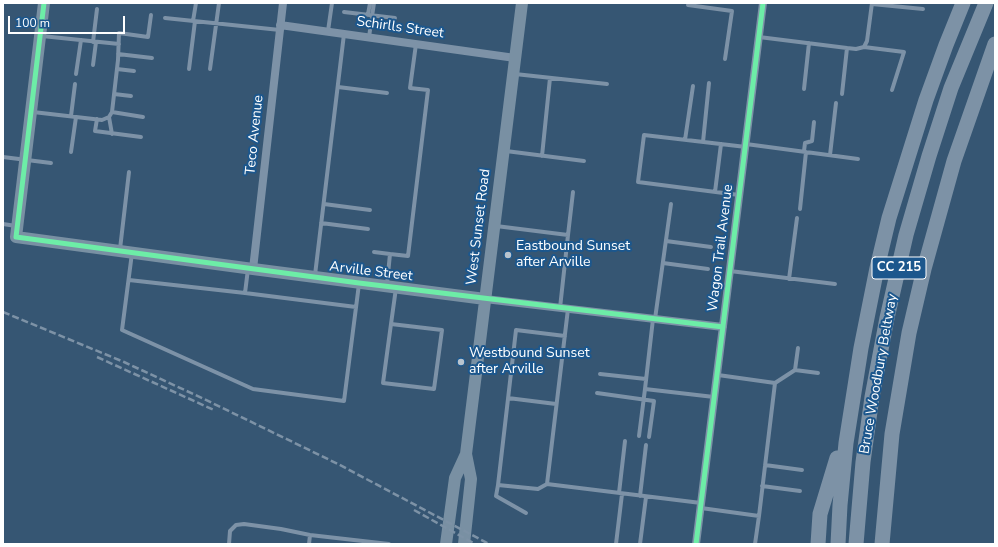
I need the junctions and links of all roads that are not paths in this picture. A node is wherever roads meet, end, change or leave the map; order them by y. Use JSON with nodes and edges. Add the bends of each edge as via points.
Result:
{"nodes":[{"id":1,"x":44,"y":3,"type":"edge"},
{"id":2,"x":196,"y":3,"type":"edge"},
{"id":3,"x":219,"y":3,"type":"edge"},
{"id":4,"x":283,"y":3,"type":"edge"},
{"id":5,"x":332,"y":3,"type":"edge"},
{"id":6,"x":370,"y":3,"type":"edge"},
{"id":7,"x":374,"y":3,"type":"edge"},
{"id":8,"x":522,"y":3,"type":"edge"},
{"id":9,"x":763,"y":3,"type":"edge"},
{"id":10,"x":872,"y":3,"type":"edge"},
{"id":11,"x":963,"y":3,"type":"edge"},
{"id":12,"x":986,"y":3,"type":"edge"},
{"id":13,"x":688,"y":5,"type":"dead end"},
{"id":14,"x":97,"y":9,"type":"dead end"},
{"id":15,"x":923,"y":9,"type":"dead end"},
{"id":16,"x":344,"y":12,"type":"dead end"},
{"id":17,"x":151,"y":15,"type":"dead end"},
{"id":18,"x":370,"y":15,"type":"junction"},
{"id":19,"x":165,"y":18,"type":"dead end"},
{"id":20,"x":395,"y":18,"type":"dead end"},
{"id":21,"x":194,"y":21,"type":"junction"},
{"id":22,"x":216,"y":24,"type":"junction"},
{"id":23,"x":280,"y":27,"type":"junction"},
{"id":24,"x":328,"y":31,"type":"junction"},
{"id":25,"x":344,"y":34,"type":"junction"},
{"id":26,"x":40,"y":36,"type":"junction"},
{"id":27,"x":369,"y":37,"type":"junction"},
{"id":28,"x":759,"y":37,"type":"junction"},
{"id":29,"x":80,"y":40,"type":"junction"},
{"id":30,"x":95,"y":42,"type":"junction"},
{"id":31,"x":809,"y":43,"type":"junction"},
{"id":32,"x":119,"y":44,"type":"junction"},
{"id":33,"x":416,"y":44,"type":"junction"},
{"id":34,"x":995,"y":44,"type":"edge"},
{"id":35,"x":864,"y":47,"type":"junction"},
{"id":36,"x":847,"y":48,"type":"junction"},
{"id":37,"x":118,"y":54,"type":"junction"},
{"id":38,"x":152,"y":58,"type":"dead end"},
{"id":39,"x":515,"y":58,"type":"junction"},
{"id":40,"x":725,"y":59,"type":"dead end"},
{"id":41,"x":94,"y":65,"type":"dead end"},
{"id":42,"x":117,"y":69,"type":"junction"},
{"id":43,"x":189,"y":69,"type":"dead end"},
{"id":44,"x":210,"y":69,"type":"dead end"},
{"id":45,"x":134,"y":71,"type":"dead end"},
{"id":46,"x":76,"y":74,"type":"dead end"},
{"id":47,"x":513,"y":74,"type":"junction"},
{"id":48,"x":550,"y":78,"type":"junction"},
{"id":49,"x":709,"y":83,"type":"dead end"},
{"id":50,"x":75,"y":84,"type":"dead end"},
{"id":51,"x":607,"y":84,"type":"dead end"},
{"id":52,"x":693,"y":86,"type":"dead end"},
{"id":53,"x":338,"y":87,"type":"junction"},
{"id":54,"x":804,"y":89,"type":"dead end"},
{"id":55,"x":892,"y":90,"type":"dead end"},
{"id":56,"x":387,"y":93,"type":"dead end"},
{"id":57,"x":114,"y":94,"type":"junction"},
{"id":58,"x":842,"y":94,"type":"dead end"},
{"id":59,"x":131,"y":96,"type":"dead end"},
{"id":60,"x":836,"y":103,"type":"dead end"},
{"id":61,"x":31,"y":112,"type":"junction"},
{"id":62,"x":112,"y":112,"type":"junction"},
{"id":63,"x":73,"y":117,"type":"junction"},
{"id":64,"x":109,"y":117,"type":"junction"},
{"id":65,"x":143,"y":117,"type":"dead end"},
{"id":66,"x":97,"y":120,"type":"junction"},
{"id":67,"x":814,"y":122,"type":"dead end"},
{"id":68,"x":112,"y":134,"type":"junction"},
{"id":69,"x":140,"y":137,"type":"dead end"},
{"id":70,"x":685,"y":140,"type":"junction"},
{"id":71,"x":702,"y":142,"type":"junction"},
{"id":72,"x":721,"y":144,"type":"junction"},
{"id":73,"x":746,"y":145,"type":"junction"},
{"id":74,"x":503,"y":151,"type":"junction"},
{"id":75,"x":805,"y":151,"type":"junction"},
{"id":76,"x":72,"y":152,"type":"dead end"},
{"id":77,"x":830,"y":155,"type":"junction"},
{"id":78,"x":542,"y":156,"type":"junction"},
{"id":79,"x":3,"y":157,"type":"edge"},
{"id":80,"x":25,"y":159,"type":"junction"},
{"id":81,"x":858,"y":159,"type":"dead end"},
{"id":82,"x":584,"y":161,"type":"dead end"},
{"id":83,"x":51,"y":163,"type":"dead end"},
{"id":84,"x":129,"y":172,"type":"dead end"},
{"id":85,"x":573,"y":192,"type":"dead end"},
{"id":86,"x":715,"y":192,"type":"junction"},
{"id":87,"x":740,"y":195,"type":"junction"},
{"id":88,"x":324,"y":204,"type":"junction"},
{"id":89,"x":671,"y":204,"type":"dead end"},
{"id":90,"x":800,"y":208,"type":"dead end"},
{"id":91,"x":370,"y":210,"type":"dead end"},
{"id":92,"x":797,"y":218,"type":"dead end"},
{"id":93,"x":321,"y":223,"type":"junction"},
{"id":94,"x":3,"y":224,"type":"edge"},
{"id":95,"x":494,"y":226,"type":"junction"},
{"id":96,"x":368,"y":229,"type":"dead end"},
{"id":97,"x":16,"y":231,"type":"junction"},
{"id":98,"x":568,"y":236,"type":"junction"},
{"id":99,"x":666,"y":241,"type":"junction"},
{"id":100,"x":712,"y":247,"type":"dead end"},
{"id":101,"x":119,"y":251,"type":"junction"},
{"id":102,"x":374,"y":252,"type":"dead end"},
{"id":103,"x":132,"y":253,"type":"junction"},
{"id":104,"x":390,"y":254,"type":"junction"},
{"id":105,"x":663,"y":263,"type":"junction"},
{"id":106,"x":250,"y":269,"type":"junction"},
{"id":107,"x":708,"y":269,"type":"dead end"},
{"id":108,"x":730,"y":271,"type":"junction"},
{"id":109,"x":315,"y":277,"type":"junction"},
{"id":110,"x":789,"y":279,"type":"junction"},
{"id":111,"x":129,"y":280,"type":"junction"},
{"id":112,"x":359,"y":283,"type":"junction"},
{"id":113,"x":835,"y":284,"type":"dead end"},
{"id":114,"x":391,"y":287,"type":"junction"},
{"id":115,"x":244,"y":293,"type":"junction"},
{"id":116,"x":485,"y":299,"type":"junction"},
{"id":117,"x":356,"y":307,"type":"junction"},
{"id":118,"x":564,"y":308,"type":"junction"},
{"id":119,"x":654,"y":319,"type":"junction"},
{"id":120,"x":391,"y":324,"type":"junction"},
{"id":121,"x":723,"y":327,"type":"junction"},
{"id":122,"x":564,"y":336,"type":"junction"},
{"id":123,"x":798,"y":348,"type":"dead end"},
{"id":124,"x":795,"y":370,"type":"junction"},
{"id":125,"x":818,"y":373,"type":"dead end"},
{"id":126,"x":600,"y":374,"type":"dead end"},
{"id":127,"x":718,"y":375,"type":"junction"},
{"id":128,"x":646,"y":379,"type":"junction"},
{"id":129,"x":775,"y":383,"type":"junction"},
{"id":130,"x":645,"y":389,"type":"junction"},
{"id":131,"x":597,"y":394,"type":"dead end"},
{"id":132,"x":715,"y":397,"type":"junction"},
{"id":133,"x":508,"y":398,"type":"junction"},
{"id":134,"x":644,"y":399,"type":"junction"},
{"id":135,"x":556,"y":404,"type":"junction"},
{"id":136,"x":850,"y":414,"type":"junction"},
{"id":137,"x":639,"y":436,"type":"dead end"},
{"id":138,"x":649,"y":437,"type":"dead end"},
{"id":139,"x":625,"y":441,"type":"dead end"},
{"id":140,"x":646,"y":445,"type":"dead end"},
{"id":141,"x":466,"y":454,"type":"junction"},
{"id":142,"x":765,"y":465,"type":"junction"},
{"id":143,"x":802,"y":470,"type":"dead end"},
{"id":144,"x":547,"y":484,"type":"junction"},
{"id":145,"x":498,"y":485,"type":"junction"},
{"id":146,"x":762,"y":486,"type":"junction"},
{"id":147,"x":800,"y":491,"type":"dead end"},
{"id":148,"x":620,"y":494,"type":"junction"},
{"id":149,"x":640,"y":496,"type":"junction"},
{"id":150,"x":646,"y":497,"type":"junction"},
{"id":151,"x":701,"y":506,"type":"junction"},
{"id":152,"x":526,"y":513,"type":"dead end"},
{"id":153,"x":759,"y":516,"type":"junction"},
{"id":154,"x":310,"y":535,"type":"junction"},
{"id":155,"x":229,"y":544,"type":"edge"},
{"id":156,"x":309,"y":544,"type":"edge"},
{"id":157,"x":389,"y":544,"type":"edge"},
{"id":158,"x":446,"y":544,"type":"edge"},
{"id":159,"x":464,"y":544,"type":"edge"},
{"id":160,"x":616,"y":544,"type":"edge"},
{"id":161,"x":640,"y":544,"type":"edge"},
{"id":162,"x":696,"y":544,"type":"edge"},
{"id":163,"x":755,"y":544,"type":"edge"},
{"id":164,"x":818,"y":544,"type":"edge"},
{"id":165,"x":838,"y":544,"type":"edge"},
{"id":166,"x":856,"y":544,"type":"edge"},
{"id":167,"x":882,"y":544,"type":"edge"}],
"edges":[{"from":1,"to":26,"type":"street"},
{"from":2,"to":21,"type":"lane"},
{"from":3,"to":22,"type":"lane"},
{"from":4,"to":23,"type":"street","name":"Teco Avenue"},
{"from":5,"to":24,"type":"lane"},
{"from":6,"to":18,"type":"lane"},
{"from":7,"to":18,"type":"lane"},
{"from":8,"to":39,"type":"street","name":"West Sunset Road"},
{"from":9,"to":28,"type":"street","name":"Wagon Trail Avenue"},
{"from":10,"to":15,"type":"lane"},
{"from":10,"to":35,"type":"lane"},
{"from":11,"to":136,"type":"highway","number":"CC 215","via":[[926,100],[889,218],[868,309]]},
{"from":12,"to":166,"type":"highway","name":"Bruce Woodbury Beltway","number":"CC 215","via":[[951,88],[906,235],[872,397]]},
{"from":13,"to":40,"type":"lane","via":[[732,11]]},
{"from":14,"to":30,"type":"lane"},
{"from":16,"to":18,"type":"lane"},
{"from":17,"to":32,"type":"lane","via":[[148,37],[119,33]]},
{"from":18,"to":20,"type":"lane"},
{"from":18,"to":27,"type":"lane"},
{"from":19,"to":21,"type":"lane"},
{"from":21,"to":22,"type":"lane"},
{"from":21,"to":43,"type":"lane"},
{"from":22,"to":23,"type":"lane"},
{"from":22,"to":44,"type":"lane"},
{"from":23,"to":24,"type":"street","name":"Schirlls Street"},
{"from":23,"to":106,"type":"street","name":"Teco Avenue"},
{"from":24,"to":25,"type":"street","name":"Schirlls Street"},
{"from":25,"to":27,"type":"street","name":"Schirlls Street"},
{"from":25,"to":53,"type":"lane"},
{"from":26,"to":29,"type":"lane"},
{"from":26,"to":61,"type":"street"},
{"from":27,"to":33,"type":"street","name":"Schirlls Street"},
{"from":28,"to":31,"type":"lane"},
{"from":28,"to":73,"type":"street","name":"Wagon Trail Avenue"},
{"from":29,"to":30,"type":"lane"},
{"from":29,"to":46,"type":"lane"},
{"from":30,"to":32,"type":"lane"},
{"from":30,"to":41,"type":"lane"},
{"from":31,"to":36,"type":"lane"},
{"from":31,"to":54,"type":"lane"},
{"from":32,"to":37,"type":"lane"},
{"from":33,"to":39,"type":"street","name":"Schirlls Street"},
{"from":33,"to":104,"type":"lane","via":[[410,88],[428,90],[408,256]]},
{"from":34,"to":167,"type":"highway","name":"Bruce Woodbury Beltway","number":"CC 215","via":[[954,160],[924,270],[892,434]]},
{"from":35,"to":36,"type":"lane"},
{"from":35,"to":55,"type":"lane","via":[[904,52]]},
{"from":36,"to":58,"type":"lane"},
{"from":37,"to":38,"type":"lane"},
{"from":37,"to":42,"type":"lane"},
{"from":39,"to":47,"type":"street","name":"West Sunset Road"},
{"from":42,"to":45,"type":"lane"},
{"from":42,"to":57,"type":"lane"},
{"from":47,"to":48,"type":"lane"},
{"from":47,"to":74,"type":"street","name":"West Sunset Road"},
{"from":48,"to":51,"type":"lane"},
{"from":48,"to":78,"type":"lane"},
{"from":49,"to":71,"type":"lane"},
{"from":50,"to":63,"type":"lane"},
{"from":52,"to":70,"type":"lane"},
{"from":53,"to":56,"type":"lane"},
{"from":53,"to":88,"type":"lane"},
{"from":57,"to":59,"type":"lane"},
{"from":57,"to":62,"type":"lane"},
{"from":60,"to":77,"type":"lane"},
{"from":61,"to":63,"type":"lane"},
{"from":61,"to":80,"type":"street"},
{"from":62,"to":64,"type":"lane"},
{"from":62,"to":65,"type":"lane"},
{"from":63,"to":66,"type":"lane"},
{"from":63,"to":76,"type":"lane"},
{"from":64,"to":66,"type":"lane"},
{"from":64,"to":68,"type":"lane"},
{"from":66,"to":68,"type":"lane","via":[[95,131]]},
{"from":67,"to":75,"type":"lane","via":[[812,142],[805,143]]},
{"from":68,"to":69,"type":"lane"},
{"from":70,"to":71,"type":"lane"},
{"from":70,"to":86,"type":"lane","via":[[644,135],[638,182]]},
{"from":71,"to":72,"type":"lane"},
{"from":72,"to":73,"type":"lane"},
{"from":72,"to":86,"type":"lane"},
{"from":73,"to":75,"type":"lane"},
{"from":73,"to":87,"type":"street","name":"Wagon Trail Avenue"},
{"from":74,"to":78,"type":"lane"},
{"from":74,"to":95,"type":"street","name":"West Sunset Road"},
{"from":75,"to":77,"type":"lane"},
{"from":75,"to":90,"type":"lane"},
{"from":77,"to":81,"type":"lane"},
{"from":78,"to":82,"type":"lane"},
{"from":79,"to":80,"type":"lane"},
{"from":80,"to":83,"type":"lane"},
{"from":80,"to":97,"type":"street"},
{"from":84,"to":101,"type":"lane"},
{"from":85,"to":98,"type":"lane"},
{"from":86,"to":87,"type":"lane"},
{"from":87,"to":108,"type":"street","name":"Wagon Trail Avenue"},
{"from":88,"to":91,"type":"lane"},
{"from":88,"to":93,"type":"lane"},
{"from":89,"to":99,"type":"lane"},
{"from":92,"to":110,"type":"lane"},
{"from":93,"to":96,"type":"lane"},
{"from":93,"to":109,"type":"lane"},
{"from":94,"to":97,"type":"lane"},
{"from":95,"to":98,"type":"lane"},
{"from":95,"to":116,"type":"street","name":"West Sunset Road"},
{"from":97,"to":101,"type":"street","name":"Arville Street"},
{"from":98,"to":118,"type":"lane"},
{"from":99,"to":100,"type":"lane"},
{"from":99,"to":105,"type":"lane"},
{"from":101,"to":103,"type":"street","name":"Arville Street"},
{"from":102,"to":104,"type":"lane"},
{"from":103,"to":106,"type":"street","name":"Arville Street"},
{"from":103,"to":111,"type":"lane"},
{"from":104,"to":114,"type":"lane"},
{"from":105,"to":107,"type":"lane"},
{"from":105,"to":119,"type":"lane"},
{"from":106,"to":109,"type":"street","name":"Arville Street"},
{"from":106,"to":115,"type":"lane"},
{"from":108,"to":110,"type":"lane"},
{"from":108,"to":121,"type":"street","name":"Wagon Trail Avenue"},
{"from":109,"to":112,"type":"street","name":"Arville Street"},
{"from":110,"to":113,"type":"lane"},
{"from":111,"to":115,"type":"lane"},
{"from":111,"to":117,"type":"lane","via":[[122,330],[253,389],[344,401]]},
{"from":112,"to":114,"type":"street","name":"Arville Street"},
{"from":112,"to":117,"type":"lane"},
{"from":114,"to":116,"type":"street","name":"Arville Street"},
{"from":114,"to":120,"type":"lane"},
{"from":115,"to":117,"type":"lane"},
{"from":116,"to":118,"type":"street","name":"Arville Street"},
{"from":116,"to":141,"type":"street","name":"West Sunset Road"},
{"from":118,"to":119,"type":"street","name":"Arville Street"},
{"from":118,"to":122,"type":"lane"},
{"from":119,"to":121,"type":"street","name":"Arville Street"},
{"from":119,"to":128,"type":"lane"},
{"from":120,"to":120,"type":"lane","via":[[442,330],[434,389],[383,383]]},
{"from":121,"to":127,"type":"street","name":"Wagon Trail Avenue"},
{"from":122,"to":133,"type":"lane","via":[[516,330]]},
{"from":122,"to":135,"type":"lane"},
{"from":123,"to":124,"type":"lane"},
{"from":124,"to":125,"type":"lane"},
{"from":124,"to":129,"type":"lane"},
{"from":126,"to":128,"type":"lane"},
{"from":127,"to":129,"type":"lane"},
{"from":127,"to":132,"type":"street","name":"Wagon Trail Avenue"},
{"from":128,"to":130,"type":"lane"},
{"from":129,"to":142,"type":"lane"},
{"from":130,"to":132,"type":"lane"},
{"from":130,"to":134,"type":"lane"},
{"from":131,"to":134,"type":"lane"},
{"from":132,"to":151,"type":"street","name":"Wagon Trail Avenue"},
{"from":133,"to":135,"type":"lane"},
{"from":133,"to":145,"type":"lane"},
{"from":134,"to":137,"type":"lane"},
{"from":134,"to":138,"type":"lane","via":[[654,401]]},
{"from":135,"to":144,"type":"lane"},
{"from":136,"to":164,"type":"highway","via":[[820,514]]},
{"from":136,"to":165,"type":"highway","number":"CC 215","via":[[842,473]]},
{"from":139,"to":148,"type":"lane"},
{"from":140,"to":149,"type":"lane"},
{"from":141,"to":158,"type":"street","name":"West Sunset Road","via":[[455,478]]},
{"from":141,"to":159,"type":"street","name":"West Sunset Road","via":[[472,479]]},
{"from":142,"to":143,"type":"lane"},
{"from":142,"to":146,"type":"lane"},
{"from":144,"to":145,"type":"lane","via":[[538,490]]},
{"from":144,"to":148,"type":"lane"},
{"from":145,"to":152,"type":"lane","via":[[496,496]]},
{"from":146,"to":147,"type":"lane"},
{"from":146,"to":153,"type":"lane"},
{"from":148,"to":149,"type":"lane"},
{"from":148,"to":160,"type":"lane"},
{"from":149,"to":150,"type":"lane"},
{"from":150,"to":151,"type":"lane"},
{"from":150,"to":161,"type":"lane"},
{"from":151,"to":153,"type":"lane"},
{"from":151,"to":162,"type":"street","name":"Wagon Trail Avenue"},
{"from":153,"to":163,"type":"lane"},
{"from":154,"to":155,"type":"lane","via":[[243,524],[236,525],[230,531]]},
{"from":154,"to":156,"type":"lane"},
{"from":154,"to":157,"type":"lane"}]}
